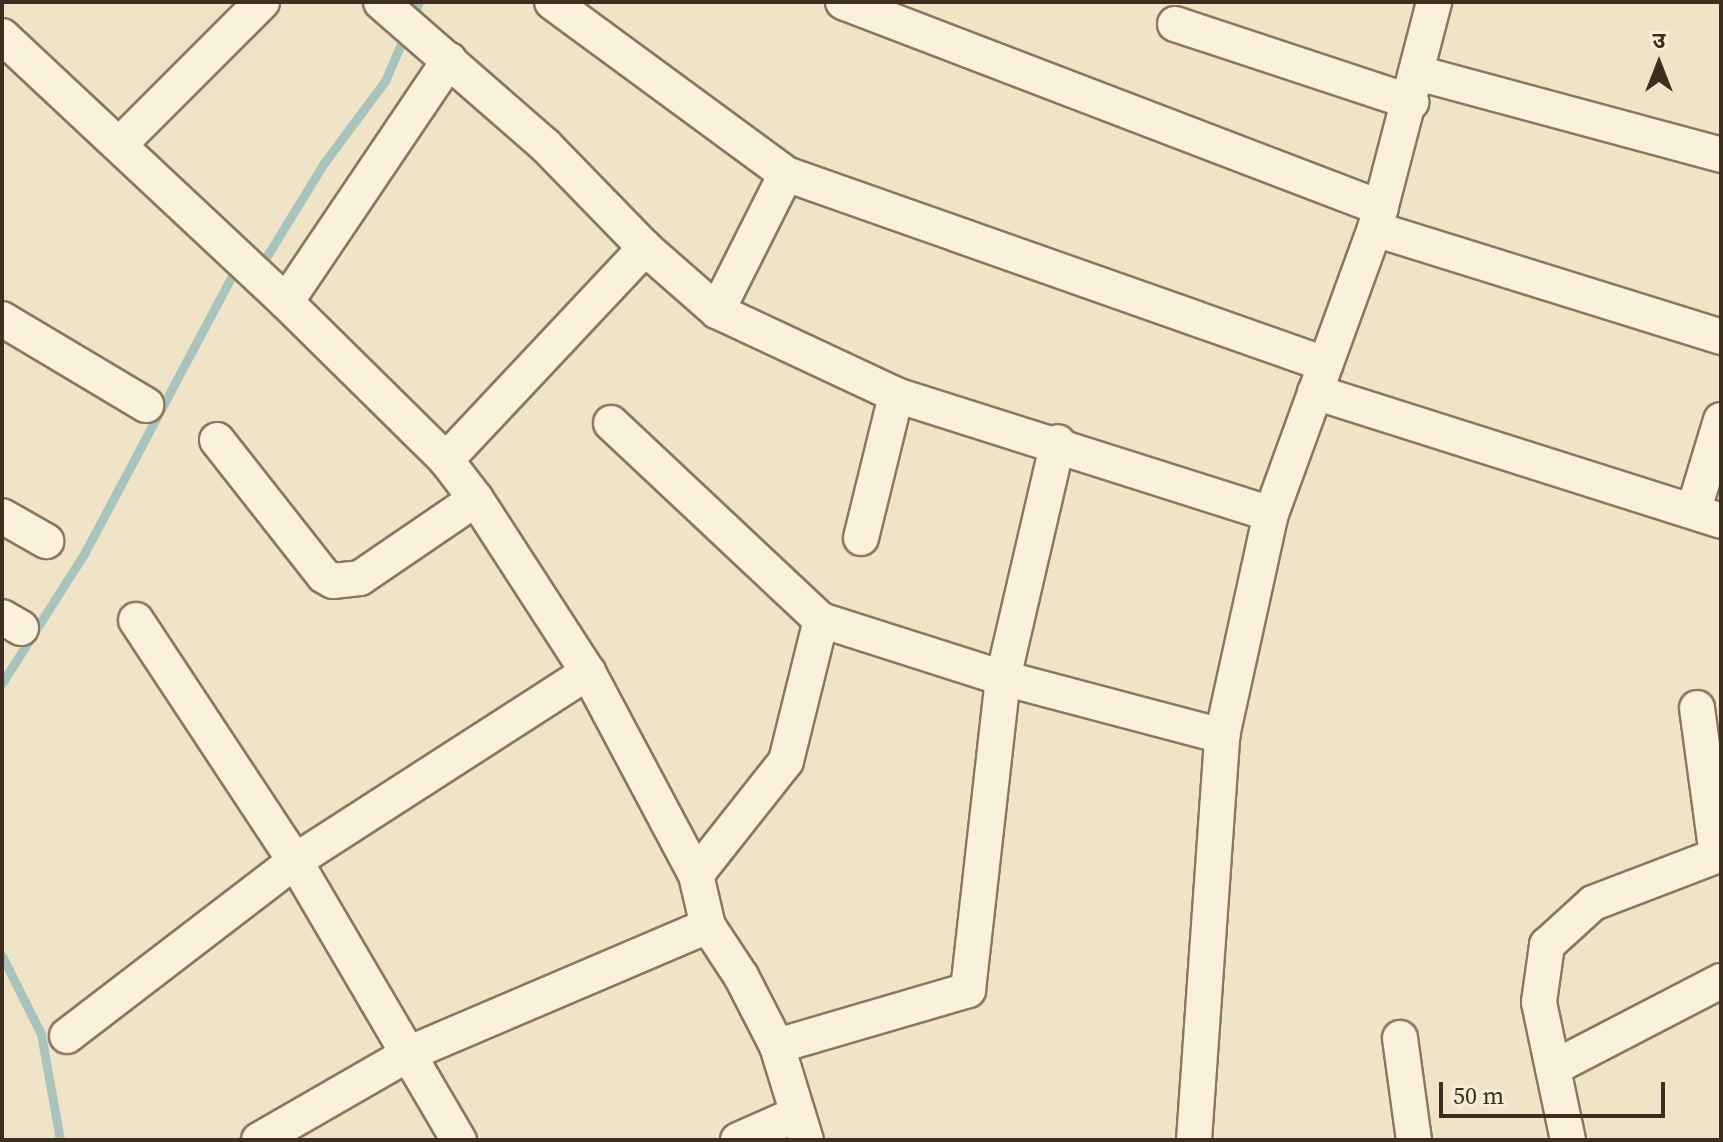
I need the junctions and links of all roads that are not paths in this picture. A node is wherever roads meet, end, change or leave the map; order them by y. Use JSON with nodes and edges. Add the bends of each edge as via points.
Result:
{"nodes":[{"id":1,"x":262,"y":2,"type":"edge"},
{"id":2,"x":552,"y":2,"type":"edge"},
{"id":3,"x":843,"y":2,"type":"edge"},
{"id":4,"x":1434,"y":2,"type":"edge"},
{"id":5,"x":383,"y":3,"type":"edge"},
{"id":6,"x":1175,"y":24,"type":"dead end"},
{"id":7,"x":2,"y":36,"type":"edge"},
{"id":8,"x":449,"y":60,"type":"junction"},
{"id":9,"x":1415,"y":88,"type":"junction"},
{"id":10,"x":120,"y":144,"type":"junction"},
{"id":11,"x":1721,"y":155,"type":"edge"},
{"id":12,"x":786,"y":174,"type":"junction"},
{"id":13,"x":1378,"y":218,"type":"junction"},
{"id":14,"x":645,"y":248,"type":"junction"},
{"id":15,"x":286,"y":302,"type":"junction"},
{"id":16,"x":717,"y":311,"type":"junction"},
{"id":17,"x":2,"y":319,"type":"edge"},
{"id":18,"x":1721,"y":337,"type":"edge"},
{"id":19,"x":1320,"y":378,"type":"junction"},
{"id":20,"x":896,"y":395,"type":"junction"},
{"id":21,"x":146,"y":405,"type":"dead end"},
{"id":22,"x":1721,"y":420,"type":"edge"},
{"id":23,"x":611,"y":423,"type":"dead end"},
{"id":24,"x":217,"y":440,"type":"dead end"},
{"id":25,"x":1058,"y":442,"type":"junction"},
{"id":26,"x":446,"y":460,"type":"junction"},
{"id":27,"x":476,"y":499,"type":"junction"},
{"id":28,"x":1271,"y":514,"type":"junction"},
{"id":29,"x":1707,"y":515,"type":"edge"},
{"id":30,"x":2,"y":516,"type":"edge"},
{"id":31,"x":861,"y":538,"type":"dead end"},
{"id":32,"x":46,"y":541,"type":"dead end"},
{"id":33,"x":136,"y":620,"type":"dead end"},
{"id":34,"x":821,"y":620,"type":"junction"},
{"id":35,"x":588,"y":672,"type":"junction"},
{"id":36,"x":1003,"y":678,"type":"junction"},
{"id":37,"x":1697,"y":708,"type":"dead end"},
{"id":38,"x":1222,"y":736,"type":"junction"},
{"id":39,"x":1719,"y":854,"type":"edge"},
{"id":40,"x":295,"y":861,"type":"junction"},
{"id":41,"x":696,"y":875,"type":"junction"},
{"id":42,"x":708,"y":926,"type":"junction"},
{"id":43,"x":1721,"y":981,"type":"edge"},
{"id":44,"x":67,"y":1036,"type":"dead end"},
{"id":45,"x":1400,"y":1038,"type":"dead end"},
{"id":46,"x":777,"y":1046,"type":"junction"},
{"id":47,"x":410,"y":1053,"type":"junction"},
{"id":48,"x":1553,"y":1068,"type":"junction"},
{"id":49,"x":801,"y":1127,"type":"edge"},
{"id":50,"x":259,"y":1140,"type":"edge"},
{"id":51,"x":459,"y":1140,"type":"edge"},
{"id":52,"x":738,"y":1140,"type":"edge"},
{"id":53,"x":1194,"y":1140,"type":"edge"},
{"id":54,"x":1414,"y":1140,"type":"edge"},
{"id":55,"x":1568,"y":1140,"type":"edge"}],
"edges":[{"from":1,"to":10,"type":"street"},
{"from":2,"to":12,"type":"street"},
{"from":3,"to":13,"type":"street"},
{"from":4,"to":9,"type":"street"},
{"from":5,"to":8,"type":"street"},
{"from":6,"to":9,"type":"street"},
{"from":7,"to":10,"type":"street"},
{"from":8,"to":14,"type":"street","via":[[545,145]]},
{"from":8,"to":15,"type":"street"},
{"from":9,"to":11,"type":"street"},
{"from":9,"to":13,"type":"street"},
{"from":10,"to":15,"type":"street"},
{"from":12,"to":16,"type":"street"},
{"from":12,"to":19,"type":"street"},
{"from":13,"to":18,"type":"street"},
{"from":13,"to":19,"type":"street"},
{"from":14,"to":16,"type":"street"},
{"from":14,"to":26,"type":"street"},
{"from":15,"to":26,"type":"street"},
{"from":16,"to":20,"type":"street"},
{"from":17,"to":21,"type":"street"},
{"from":19,"to":28,"type":"street"},
{"from":19,"to":29,"type":"street"},
{"from":20,"to":25,"type":"street"},
{"from":20,"to":31,"type":"street"},
{"from":22,"to":29,"type":"street"},
{"from":23,"to":34,"type":"street"},
{"from":24,"to":27,"type":"street","via":[[333,581],[360,578]]},
{"from":25,"to":28,"type":"street"},
{"from":25,"to":36,"type":"street"},
{"from":26,"to":27,"type":"street"},
{"from":27,"to":35,"type":"street"},
{"from":28,"to":38,"type":"street"},
{"from":30,"to":32,"type":"street"},
{"from":33,"to":40,"type":"street"},
{"from":34,"to":36,"type":"street"},
{"from":34,"to":41,"type":"street","via":[[786,761]]},
{"from":35,"to":40,"type":"street"},
{"from":35,"to":41,"type":"street"},
{"from":36,"to":38,"type":"street"},
{"from":36,"to":46,"type":"street","via":[[968,990]]},
{"from":37,"to":39,"type":"street"},
{"from":38,"to":53,"type":"street"},
{"from":39,"to":48,"type":"street","via":[[1593,903],[1547,945],[1539,1002]]},
{"from":40,"to":44,"type":"street"},
{"from":40,"to":47,"type":"street"},
{"from":41,"to":42,"type":"street"},
{"from":42,"to":46,"type":"street"},
{"from":42,"to":47,"type":"street"},
{"from":43,"to":48,"type":"street"},
{"from":45,"to":54,"type":"street"},
{"from":46,"to":49,"type":"street"},
{"from":47,"to":50,"type":"street"},
{"from":47,"to":51,"type":"street"},
{"from":48,"to":55,"type":"street"},
{"from":49,"to":52,"type":"street"}]}
